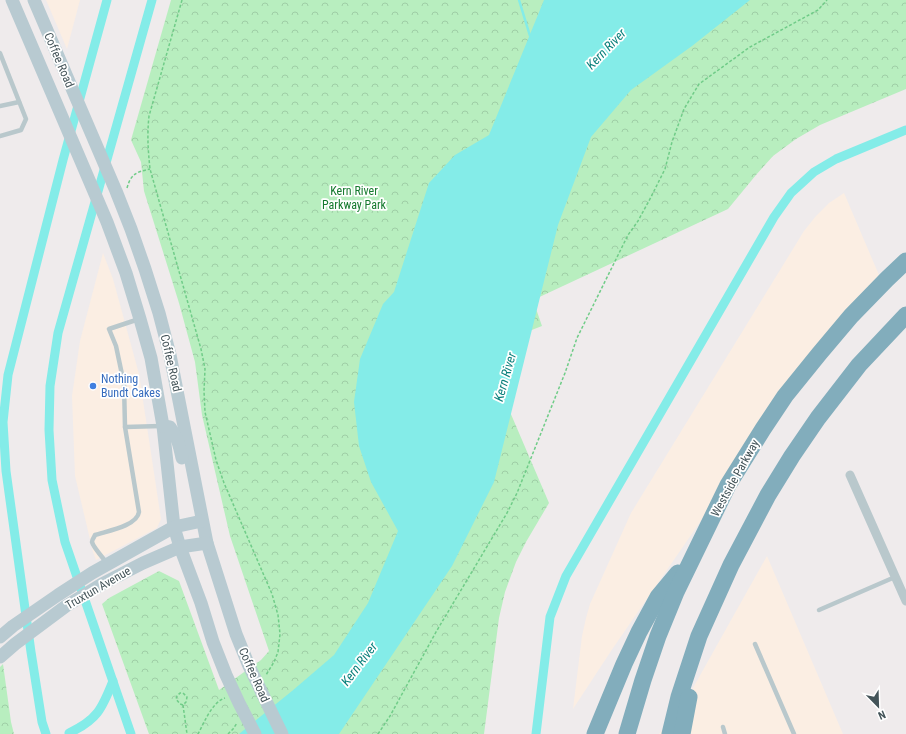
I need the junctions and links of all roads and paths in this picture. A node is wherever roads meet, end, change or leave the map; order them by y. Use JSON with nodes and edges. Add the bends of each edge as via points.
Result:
{"nodes":[{"id":1,"x":12,"y":0,"type":"edge"},
{"id":2,"x":25,"y":0,"type":"edge"},
{"id":3,"x":34,"y":0,"type":"edge"},
{"id":4,"x":182,"y":0,"type":"edge"},
{"id":5,"x":827,"y":0,"type":"edge"},
{"id":6,"x":52,"y":42,"type":"junction"},
{"id":7,"x":0,"y":54,"type":"edge"},
{"id":8,"x":19,"y":102,"type":"junction"},
{"id":9,"x":0,"y":106,"type":"edge"},
{"id":10,"x":0,"y":136,"type":"edge"},
{"id":11,"x":150,"y":169,"type":"junction"},
{"id":12,"x":116,"y":192,"type":"junction"},
{"id":13,"x":128,"y":222,"type":"junction"},
{"id":14,"x":906,"y":261,"type":"edge"},
{"id":15,"x":906,"y":315,"type":"edge"},
{"id":16,"x":140,"y":319,"type":"junction"},
{"id":17,"x":163,"y":426,"type":"junction"},
{"id":18,"x":125,"y":427,"type":"junction"},
{"id":19,"x":194,"y":474,"type":"junction"},
{"id":20,"x":850,"y":475,"type":"dead end"},
{"id":21,"x":202,"y":521,"type":"junction"},
{"id":22,"x":174,"y":527,"type":"junction"},
{"id":23,"x":207,"y":543,"type":"junction"},
{"id":24,"x":180,"y":547,"type":"junction"},
{"id":25,"x":696,"y":552,"type":"junction"},
{"id":26,"x":108,"y":564,"type":"junction"},
{"id":27,"x":895,"y":577,"type":"junction"},
{"id":28,"x":906,"y":601,"type":"edge"},
{"id":29,"x":819,"y":610,"type":"dead end"},
{"id":30,"x":700,"y":636,"type":"junction"},
{"id":31,"x":0,"y":637,"type":"edge"},
{"id":32,"x":755,"y":644,"type":"dead end"},
{"id":33,"x":0,"y":657,"type":"edge"},
{"id":34,"x":261,"y":678,"type":"junction"},
{"id":35,"x":237,"y":699,"type":"junction"},
{"id":36,"x":184,"y":705,"type":"junction"},
{"id":37,"x":238,"y":722,"type":"dead end"},
{"id":38,"x":723,"y":727,"type":"dead end"},
{"id":39,"x":186,"y":734,"type":"edge"},
{"id":40,"x":198,"y":734,"type":"edge"},
{"id":41,"x":228,"y":734,"type":"edge"},
{"id":42,"x":255,"y":734,"type":"edge"},
{"id":43,"x":282,"y":734,"type":"edge"},
{"id":44,"x":378,"y":734,"type":"edge"},
{"id":45,"x":595,"y":734,"type":"edge"},
{"id":46,"x":628,"y":734,"type":"edge"},
{"id":47,"x":670,"y":734,"type":"edge"},
{"id":48,"x":682,"y":734,"type":"edge"},
{"id":49,"x":725,"y":734,"type":"edge"},
{"id":50,"x":794,"y":734,"type":"edge"}],
"edges":[{"from":1,"to":16,"type":"main road","name":"Coffee Road","via":[[106,222]]},
{"from":2,"to":6,"type":"main road","via":[[38,31]]},
{"from":3,"to":6,"type":"main road","name":"Coffee Road"},
{"from":4,"to":11,"type":"path","via":[[149,116],[147,132]]},
{"from":5,"to":44,"type":"path","via":[[818,10],[750,48],[699,84],[684,109],[665,169],[628,235],[577,338],[507,514]]},
{"from":6,"to":12,"type":"main road","name":"Coffee Road"},
{"from":7,"to":8,"type":"lane"},
{"from":8,"to":9,"type":"lane"},
{"from":8,"to":10,"type":"lane","via":[[26,119],[20,130]]},
{"from":11,"to":12,"type":"path","via":[[136,173],[127,188]]},
{"from":11,"to":34,"type":"path","via":[[201,349],[205,368],[205,412],[216,460],[272,594],[278,616],[278,652],[274,662]]},
{"from":12,"to":13,"type":"main road","name":"Coffee Road"},
{"from":13,"to":16,"type":"main road","via":[[126,237],[149,314]]},
{"from":13,"to":19,"type":"main road","name":"Coffee Road","via":[[159,313]]},
{"from":14,"to":25,"type":"highway","name":"Westside Parkway","via":[[851,316],[785,396],[728,485]]},
{"from":15,"to":30,"type":"highway","via":[[859,366],[792,456],[731,565]]},
{"from":16,"to":17,"type":"main road","name":"Coffee Road","via":[[151,358]]},
{"from":16,"to":18,"type":"lane","via":[[109,329],[116,346],[124,384]]},
{"from":17,"to":18,"type":"lane"},
{"from":17,"to":19,"type":"main road","via":[[170,427],[176,437],[184,467]]},
{"from":17,"to":22,"type":"main road","name":"Coffee Road"},
{"from":18,"to":26,"type":"lane","via":[[140,512],[138,518],[130,524],[95,535],[92,541]]},
{"from":19,"to":21,"type":"main road","name":"Coffee Road"},
{"from":20,"to":27,"type":"street"},
{"from":21,"to":22,"type":"main road","name":"Truxtun Avenue"},
{"from":21,"to":23,"type":"main road","name":"Coffee Road"},
{"from":22,"to":24,"type":"main road","name":"Coffee Road"},
{"from":22,"to":26,"type":"main road","name":"Truxtun Avenue"},
{"from":23,"to":24,"type":"main road","name":"Truxtun Avenue"},
{"from":23,"to":34,"type":"main road","name":"Coffee Road","via":[[236,634],[249,666]]},
{"from":24,"to":33,"type":"main road","name":"Truxtun Avenue","via":[[102,584],[66,606]]},
{"from":24,"to":35,"type":"main road","name":"Coffee Road","via":[[213,642]]},
{"from":25,"to":45,"type":"highway","via":[[654,604],[624,664]]},
{"from":25,"to":46,"type":"highway","name":"Westside Parkway","via":[[658,636]]},
{"from":26,"to":31,"type":"main road","name":"Truxtun Avenue"},
{"from":27,"to":28,"type":"street"},
{"from":27,"to":29,"type":"lane"},
{"from":30,"to":47,"type":"highway","via":[[679,696]]},
{"from":30,"to":48,"type":"highway","via":[[693,658],[689,703]]},
{"from":32,"to":50,"type":"lane"},
{"from":34,"to":43,"type":"main road","name":"Coffee Road"},
{"from":35,"to":40,"type":"path","via":[[221,699],[214,706]]},
{"from":35,"to":42,"type":"main road","name":"Coffee Road"},
{"from":36,"to":36,"type":"path","via":[[187,698],[180,693],[176,699]]},
{"from":36,"to":39,"type":"path"},
{"from":37,"to":41,"type":"path"},
{"from":38,"to":49,"type":"lane"}]}
